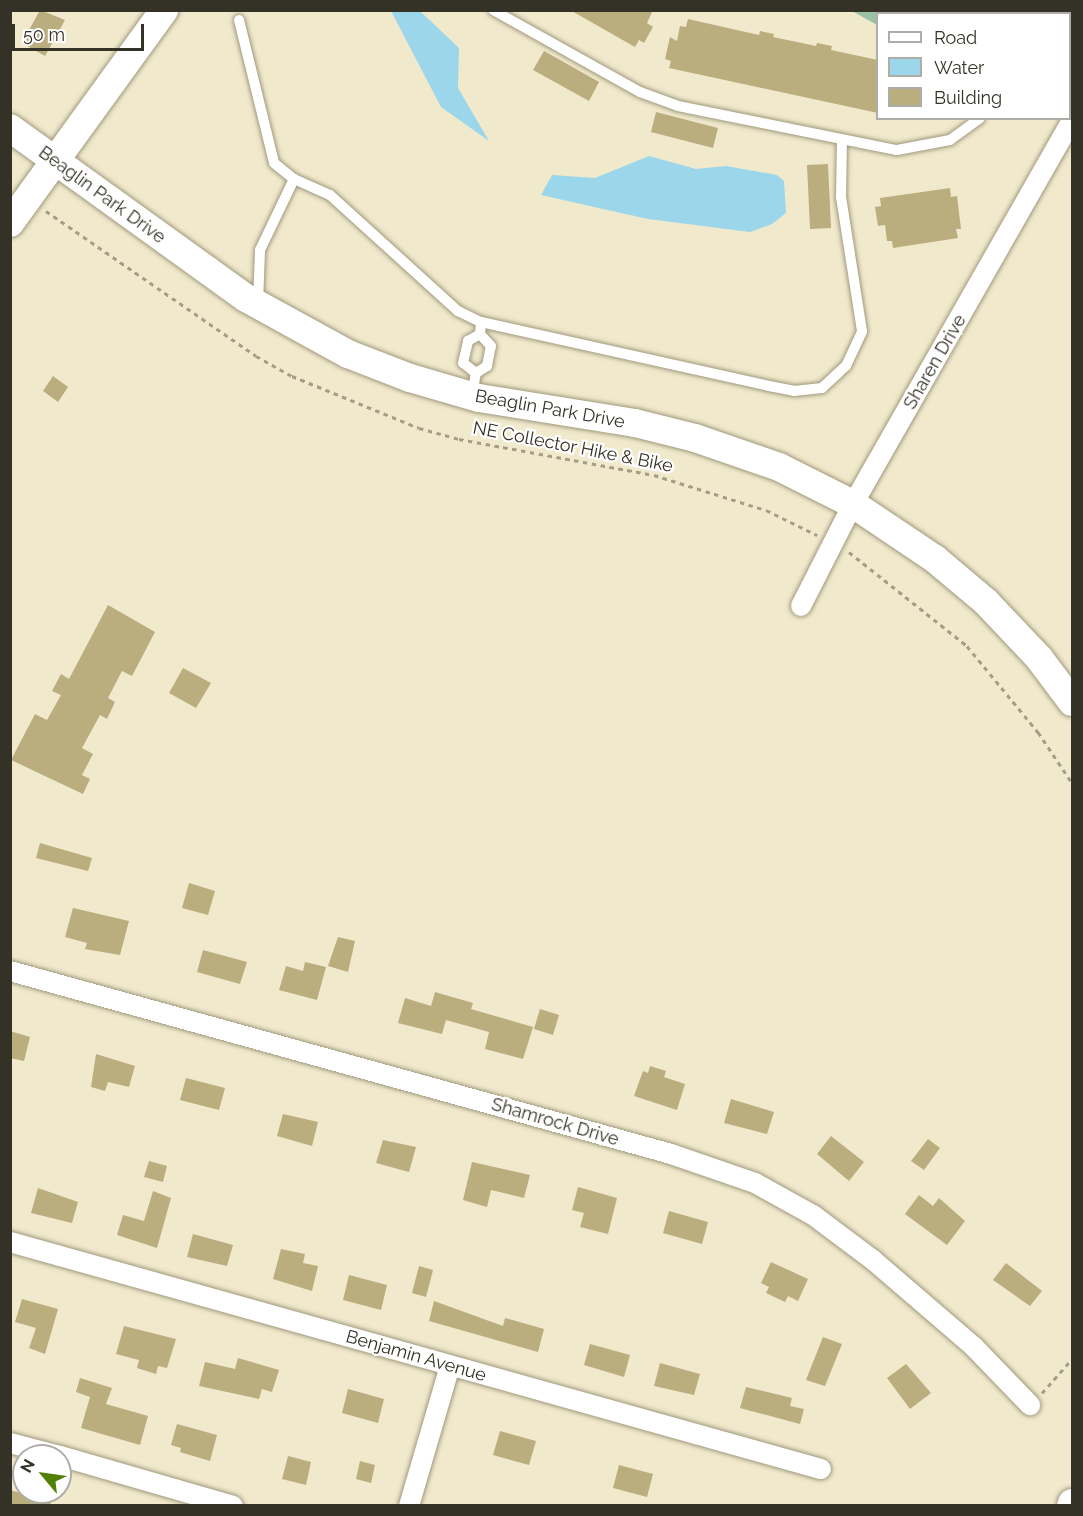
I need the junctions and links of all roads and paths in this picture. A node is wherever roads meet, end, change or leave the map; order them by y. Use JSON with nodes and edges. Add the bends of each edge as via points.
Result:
{"nodes":[{"id":1,"x":164,"y":10,"type":"edge"},
{"id":2,"x":493,"y":10,"type":"edge"},
{"id":3,"x":239,"y":20,"type":"dead end"},
{"id":4,"x":978,"y":120,"type":"edge"},
{"id":5,"x":1072,"y":120,"type":"edge"},
{"id":6,"x":10,"y":128,"type":"edge"},
{"id":7,"x":842,"y":142,"type":"junction"},
{"id":8,"x":56,"y":162,"type":"junction"},
{"id":9,"x":294,"y":179,"type":"junction"},
{"id":10,"x":50,"y":214,"type":"dead end"},
{"id":11,"x":10,"y":223,"type":"edge"},
{"id":12,"x":258,"y":306,"type":"junction"},
{"id":13,"x":481,"y":322,"type":"junction"},
{"id":14,"x":480,"y":334,"type":"junction"},
{"id":15,"x":474,"y":385,"type":"junction"},
{"id":16,"x":853,"y":504,"type":"junction"},
{"id":17,"x":834,"y":544,"type":"junction"},
{"id":18,"x":801,"y":606,"type":"dead end"},
{"id":19,"x":1072,"y":702,"type":"edge"},
{"id":20,"x":1072,"y":783,"type":"edge"},
{"id":21,"x":10,"y":971,"type":"edge"},
{"id":22,"x":10,"y":1242,"type":"edge"},
{"id":23,"x":1072,"y":1359,"type":"edge"},
{"id":24,"x":450,"y":1366,"type":"junction"},
{"id":25,"x":1030,"y":1405,"type":"joint"},
{"id":26,"x":72,"y":1459,"type":"edge"},
{"id":27,"x":821,"y":1469,"type":"dead end"},
{"id":28,"x":233,"y":1506,"type":"edge"},
{"id":29,"x":409,"y":1506,"type":"edge"}],
"edges":[{"from":1,"to":8,"type":"main road"},
{"from":2,"to":7,"type":"lane","via":[[662,102]]},
{"from":3,"to":9,"type":"lane","via":[[274,163]]},
{"from":4,"to":7,"type":"lane","via":[[960,135],[925,148],[884,150]]},
{"from":5,"to":16,"type":"street","name":"Sharen Drive"},
{"from":6,"to":8,"type":"main road","name":"Beaglin Park Drive"},
{"from":7,"to":13,"type":"lane","via":[[841,197],[862,331],[846,366],[822,388],[794,391]]},
{"from":8,"to":11,"type":"main road"},
{"from":8,"to":12,"type":"main road","name":"Beaglin Park Drive"},
{"from":9,"to":12,"type":"lane","via":[[260,250]]},
{"from":9,"to":13,"type":"lane","via":[[330,195],[458,311]]},
{"from":10,"to":17,"type":"path","name":"NE Collector Hike & Bike","via":[[256,356],[292,376],[420,428],[459,439],[606,464],[711,490],[766,510]]},
{"from":12,"to":15,"type":"main road","name":"Beaglin Park Drive","via":[[348,354]]},
{"from":13,"to":14,"type":"lane"},
{"from":14,"to":15,"type":"lane","via":[[491,345],[487,366]]},
{"from":14,"to":15,"type":"lane","via":[[468,341],[463,363]]},
{"from":15,"to":16,"type":"main road","name":"Beaglin Park Drive","via":[[695,438],[779,467]]},
{"from":16,"to":17,"type":"street","name":"Sharen Drive"},
{"from":16,"to":19,"type":"main road","name":"Beaglin Park Drive","via":[[935,559],[986,602],[1039,658]]},
{"from":17,"to":18,"type":"street","name":"Sharen Drive"},
{"from":17,"to":20,"type":"path","name":"NE Collector Hike & Bike","via":[[891,582],[967,645],[1038,732]]},
{"from":21,"to":25,"type":"street","name":"Shamrock Drive","via":[[671,1154],[755,1183],[813,1215],[890,1274],[974,1347]]},
{"from":22,"to":24,"type":"street","name":"Benjamin Avenue"},
{"from":23,"to":25,"type":"path"},
{"from":24,"to":27,"type":"street","name":"Benjamin Avenue"},
{"from":24,"to":29,"type":"street"},
{"from":26,"to":28,"type":"street"}]}
